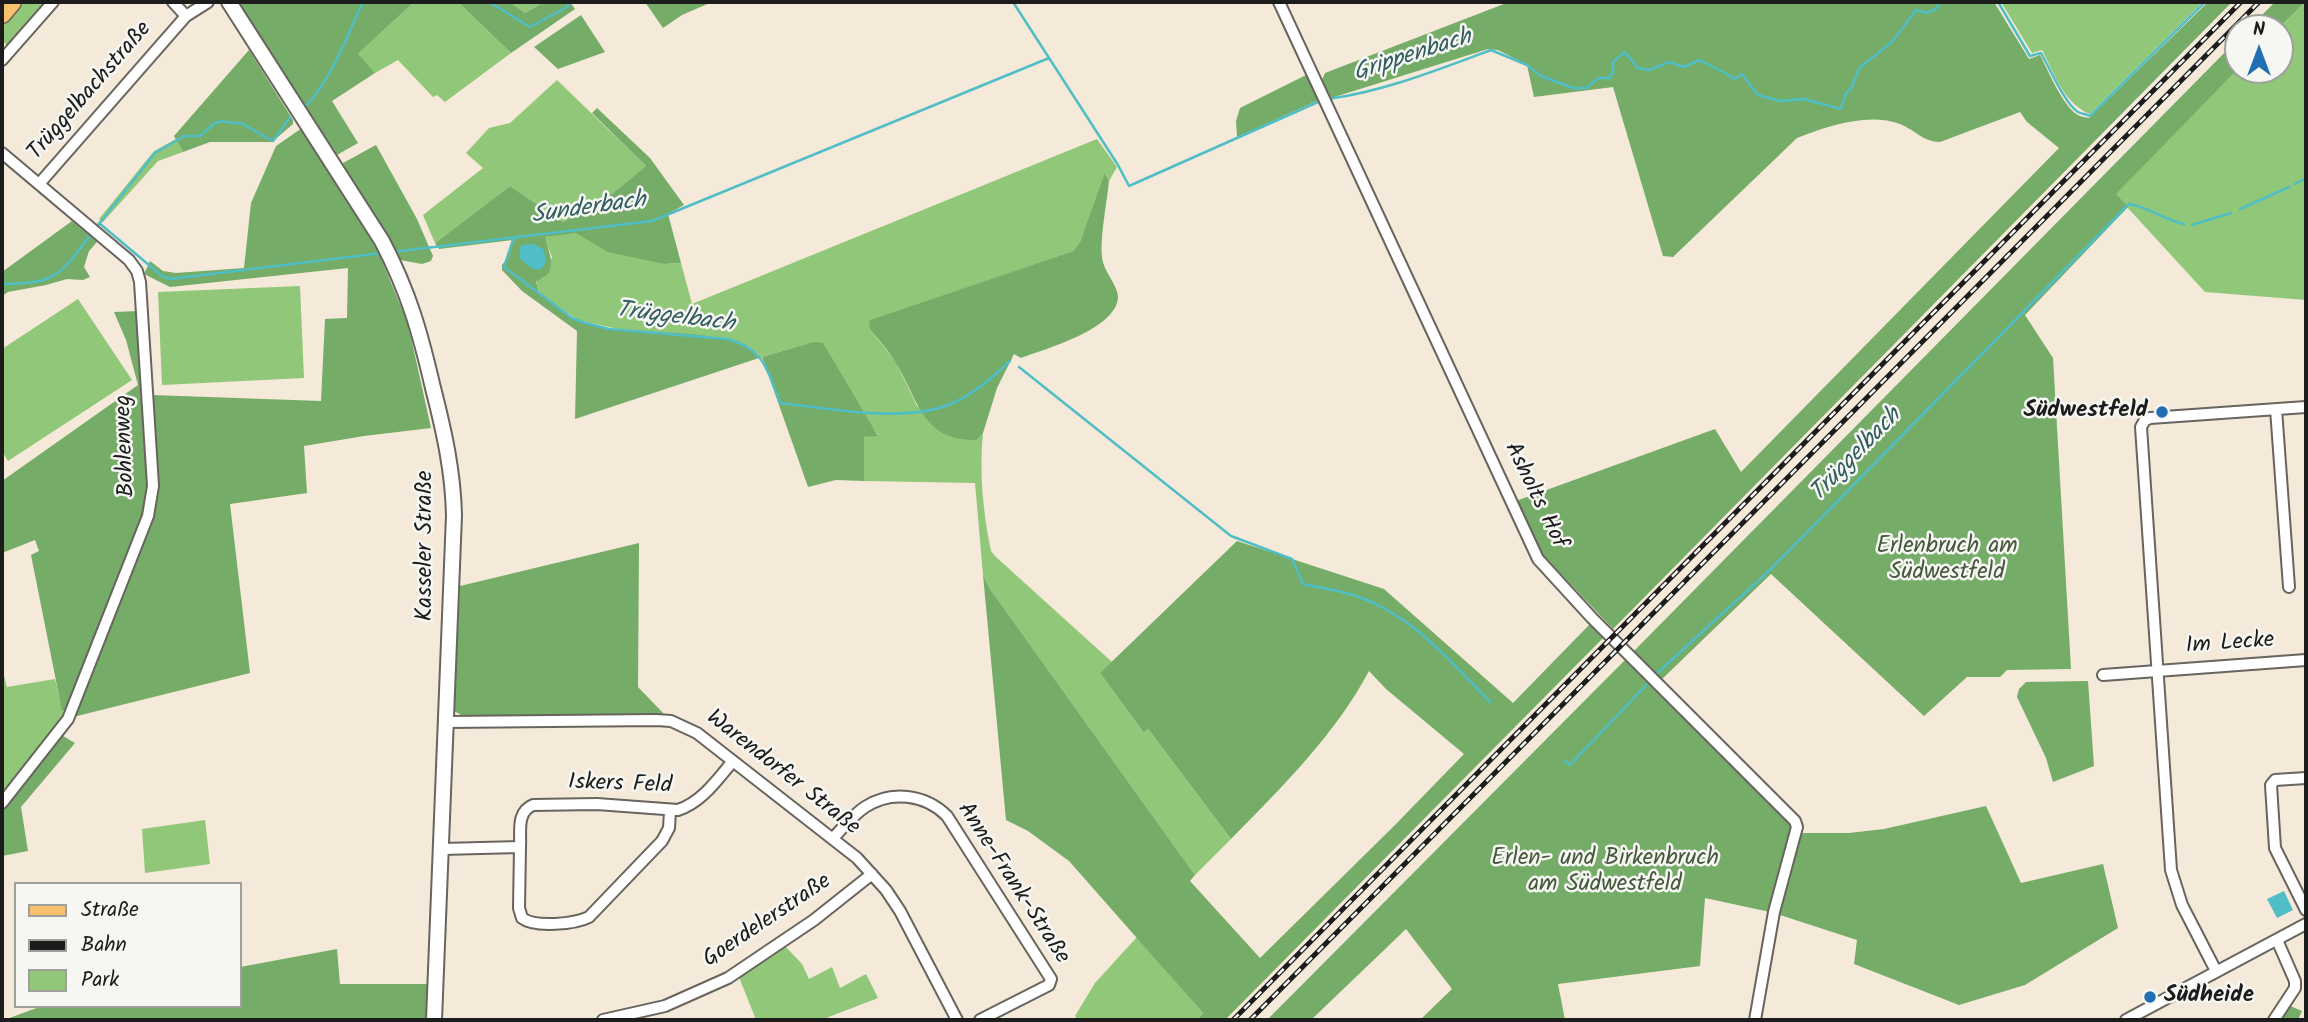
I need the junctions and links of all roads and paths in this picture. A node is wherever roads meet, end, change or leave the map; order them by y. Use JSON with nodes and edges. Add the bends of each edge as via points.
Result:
{"nodes":[{"id":1,"x":12,"y":2,"type":"edge"},
{"id":2,"x":53,"y":2,"type":"edge"},
{"id":3,"x":173,"y":2,"type":"edge"},
{"id":4,"x":208,"y":2,"type":"edge"},
{"id":5,"x":229,"y":2,"type":"edge"},
{"id":6,"x":1279,"y":2,"type":"edge"},
{"id":7,"x":2,"y":14,"type":"edge"},
{"id":8,"x":186,"y":16,"type":"junction"},
{"id":9,"x":2,"y":60,"type":"edge"},
{"id":10,"x":2,"y":153,"type":"edge"},
{"id":11,"x":39,"y":184,"type":"junction"},
{"id":12,"x":2306,"y":407,"type":"edge"},
{"id":13,"x":2276,"y":409,"type":"junction"},
{"id":14,"x":2289,"y":587,"type":"dead end"},
{"id":15,"x":2306,"y":660,"type":"edge"},
{"id":16,"x":2157,"y":671,"type":"junction"},
{"id":17,"x":2103,"y":675,"type":"dead end"},
{"id":18,"x":447,"y":722,"type":"junction"},
{"id":19,"x":733,"y":761,"type":"junction"},
{"id":20,"x":2306,"y":778,"type":"edge"},
{"id":21,"x":2,"y":803,"type":"edge"},
{"id":22,"x":670,"y":811,"type":"junction"},
{"id":23,"x":833,"y":838,"type":"junction"},
{"id":24,"x":520,"y":847,"type":"junction"},
{"id":25,"x":442,"y":849,"type":"junction"},
{"id":26,"x":872,"y":874,"type":"junction"},
{"id":27,"x":2306,"y":910,"type":"edge"},
{"id":28,"x":2306,"y":923,"type":"edge"},
{"id":29,"x":2277,"y":940,"type":"junction"},
{"id":30,"x":2216,"y":971,"type":"junction"},
{"id":31,"x":634,"y":1017,"type":"edge"},
{"id":32,"x":434,"y":1020,"type":"edge"},
{"id":33,"x":603,"y":1020,"type":"edge"},
{"id":34,"x":957,"y":1020,"type":"edge"},
{"id":35,"x":980,"y":1020,"type":"edge"},
{"id":36,"x":1755,"y":1020,"type":"edge"},
{"id":37,"x":2126,"y":1020,"type":"edge"},
{"id":38,"x":2274,"y":1020,"type":"edge"}],
"edges":[{"from":1,"to":7,"type":"main road"},
{"from":2,"to":9,"type":"street"},
{"from":3,"to":8,"type":"street"},
{"from":4,"to":8,"type":"street","name":"Trüggelbachstraße"},
{"from":5,"to":18,"type":"street","name":"Kasseler Straße","via":[[382,242],[418,327],[451,468],[454,515]]},
{"from":6,"to":36,"type":"street","name":"Asholts Hof","via":[[1538,559],[1796,821]]},
{"from":8,"to":11,"type":"street","name":"Trüggelbachstraße"},
{"from":10,"to":11,"type":"street","name":"Bohlenweg"},
{"from":11,"to":21,"type":"street","name":"Bohlenweg","via":[[137,271],[152,494],[148,516],[68,719]]},
{"from":12,"to":13,"type":"street"},
{"from":13,"to":14,"type":"street"},
{"from":13,"to":16,"type":"street","via":[[2150,418],[2143,423],[2141,453]]},
{"from":15,"to":16,"type":"street","name":"Im Lecke"},
{"from":16,"to":17,"type":"street"},
{"from":16,"to":30,"type":"street","via":[[2171,870],[2182,905]]},
{"from":18,"to":19,"type":"street","name":"Warendorfer Straße","via":[[671,722],[697,733]]},
{"from":18,"to":25,"type":"street","name":"Kasseler Straße"},
{"from":19,"to":22,"type":"street","name":"Iskers Feld","via":[[701,797]]},
{"from":19,"to":23,"type":"street","name":"Warendorfer Straße"},
{"from":20,"to":27,"type":"street","via":[[2275,780],[2271,785],[2274,848]]},
{"from":22,"to":24,"type":"street","name":"Iskers Feld","via":[[597,804],[533,805],[521,817]]},
{"from":22,"to":24,"type":"street","name":"Iskers Feld","via":[[662,841],[582,920],[534,924],[522,918]]},
{"from":23,"to":26,"type":"street","name":"Warendorfer Straße"},
{"from":23,"to":35,"type":"street","name":"Anne-Frank-Straße","via":[[864,807],[888,797],[915,797],[932,803],[947,816],[1051,979],[1049,985]]},
{"from":24,"to":25,"type":"street"},
{"from":25,"to":32,"type":"street","name":"Kasseler Straße"},
{"from":26,"to":31,"type":"street","name":"Goerdelerstraße","via":[[728,978]]},
{"from":26,"to":34,"type":"street","name":"Warendorfer Straße","via":[[900,911]]},
{"from":28,"to":29,"type":"street"},
{"from":29,"to":30,"type":"street"},
{"from":29,"to":38,"type":"street","via":[[2295,988]]},
{"from":30,"to":37,"type":"street"},
{"from":31,"to":33,"type":"street","name":"Goerdelerstraße"}]}
